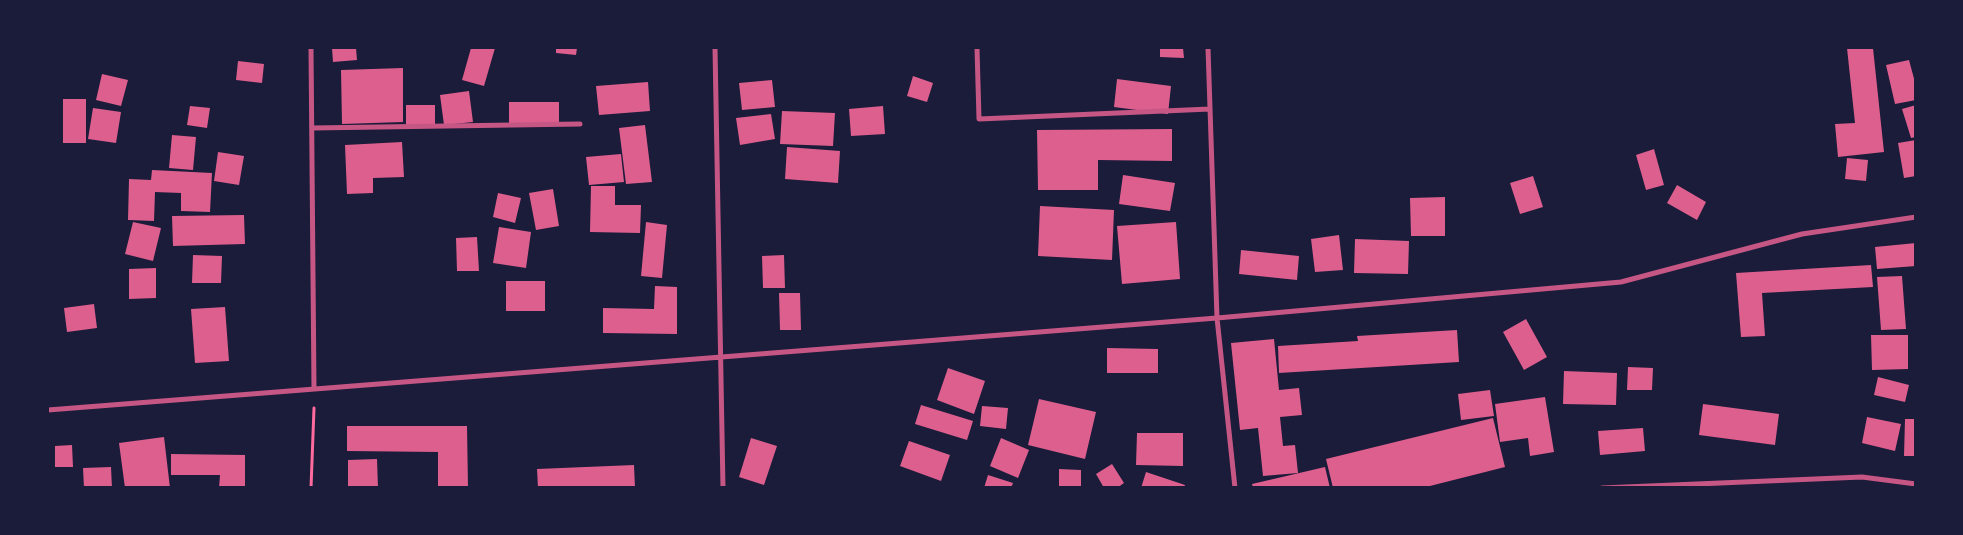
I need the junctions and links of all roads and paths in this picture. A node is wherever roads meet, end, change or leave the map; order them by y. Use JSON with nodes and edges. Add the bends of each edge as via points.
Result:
{"nodes":[{"id":1,"x":311,"y":48,"type":"edge"},
{"id":2,"x":715,"y":48,"type":"edge"},
{"id":3,"x":977,"y":48,"type":"edge"},
{"id":4,"x":1208,"y":48,"type":"edge"},
{"id":5,"x":1210,"y":110,"type":"junction"},
{"id":6,"x":580,"y":124,"type":"dead end"},
{"id":7,"x":312,"y":128,"type":"junction"},
{"id":8,"x":1916,"y":217,"type":"edge"},
{"id":9,"x":1217,"y":318,"type":"junction"},
{"id":10,"x":720,"y":358,"type":"junction"},
{"id":11,"x":314,"y":389,"type":"junction"},
{"id":12,"x":48,"y":410,"type":"edge"},
{"id":13,"x":1916,"y":484,"type":"edge"},
{"id":14,"x":311,"y":488,"type":"edge"},
{"id":15,"x":723,"y":488,"type":"edge"},
{"id":16,"x":1235,"y":488,"type":"edge"},
{"id":17,"x":1602,"y":488,"type":"edge"}],
"edges":[{"from":1,"to":7,"type":"street"},
{"from":2,"to":10,"type":"street"},
{"from":3,"to":5,"type":"street","via":[[979,119]]},
{"from":4,"to":5,"type":"street"},
{"from":5,"to":9,"type":"street"},
{"from":6,"to":7,"type":"street"},
{"from":7,"to":11,"type":"street"},
{"from":8,"to":9,"type":"street","via":[[1802,234],[1621,282]]},
{"from":9,"to":10,"type":"street"},
{"from":9,"to":16,"type":"street"},
{"from":10,"to":11,"type":"street"},
{"from":10,"to":15,"type":"street"},
{"from":11,"to":12,"type":"street"},
{"from":11,"to":14,"type":"path"},
{"from":13,"to":17,"type":"street","via":[[1862,477]]}]}
